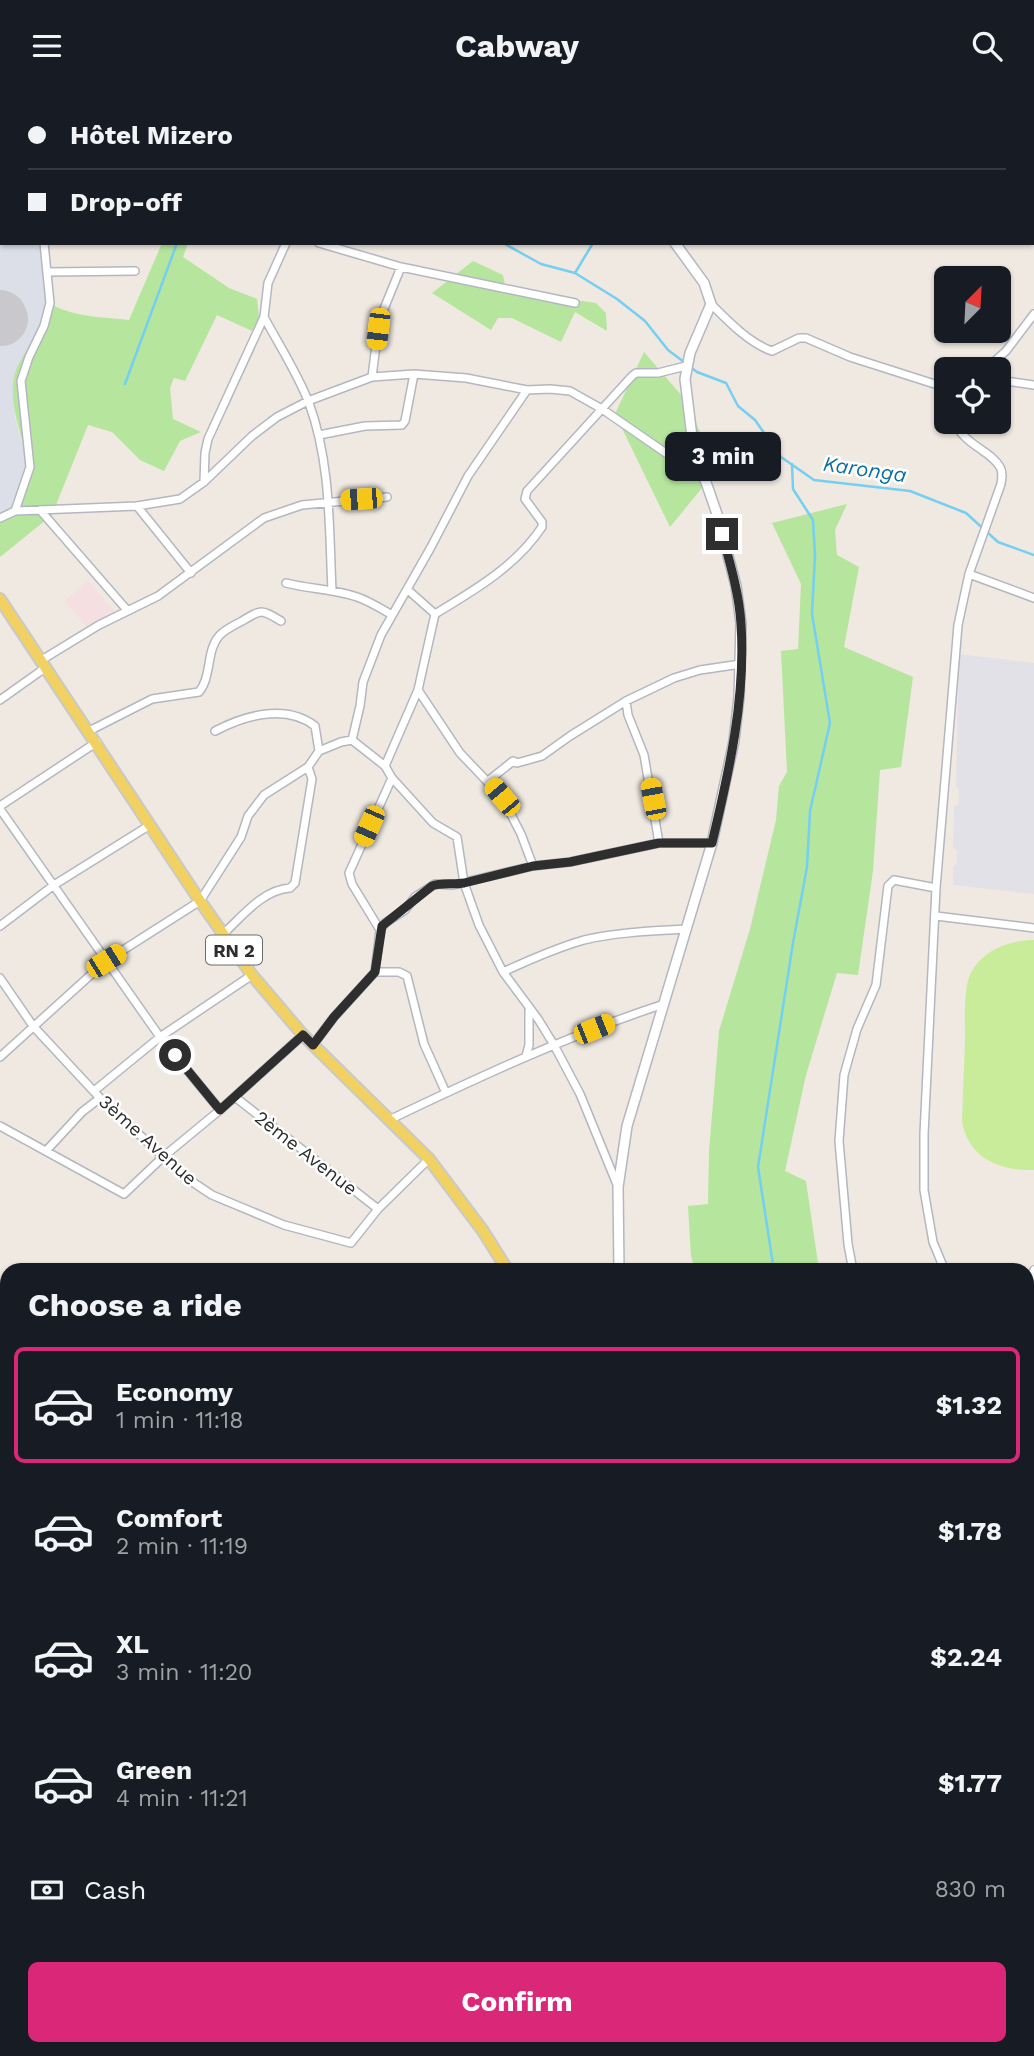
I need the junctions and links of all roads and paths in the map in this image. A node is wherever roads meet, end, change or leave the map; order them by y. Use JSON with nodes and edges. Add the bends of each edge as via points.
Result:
{"nodes":[{"id":1,"x":44,"y":245,"type":"edge"},
{"id":2,"x":285,"y":245,"type":"edge"},
{"id":3,"x":326,"y":245,"type":"edge"},
{"id":4,"x":676,"y":245,"type":"edge"},
{"id":5,"x":401,"y":267,"type":"junction"},
{"id":6,"x":135,"y":271,"type":"dead end"},
{"id":7,"x":47,"y":272,"type":"junction"},
{"id":8,"x":575,"y":303,"type":"dead end"},
{"id":9,"x":710,"y":304,"type":"junction"},
{"id":10,"x":1034,"y":314,"type":"edge"},
{"id":11,"x":264,"y":317,"type":"junction"},
{"id":12,"x":999,"y":357,"type":"edge"},
{"id":13,"x":687,"y":366,"type":"junction"},
{"id":14,"x":414,"y":374,"type":"junction"},
{"id":15,"x":372,"y":377,"type":"junction"},
{"id":16,"x":1011,"y":382,"type":"edge"},
{"id":17,"x":934,"y":384,"type":"edge"},
{"id":18,"x":1034,"y":385,"type":"edge"},
{"id":19,"x":527,"y":390,"type":"junction"},
{"id":20,"x":308,"y":401,"type":"junction"},
{"id":21,"x":602,"y":409,"type":"junction"},
{"id":22,"x":962,"y":434,"type":"edge"},
{"id":23,"x":319,"y":435,"type":"junction"},
{"id":24,"x":705,"y":480,"type":"junction"},
{"id":25,"x":204,"y":482,"type":"junction"},
{"id":26,"x":387,"y":497,"type":"dead end"},
{"id":27,"x":328,"y":501,"type":"junction"},
{"id":28,"x":136,"y":506,"type":"junction"},
{"id":29,"x":40,"y":510,"type":"junction"},
{"id":30,"x":15,"y":511,"type":"junction"},
{"id":31,"x":0,"y":518,"type":"edge"},
{"id":32,"x":191,"y":573,"type":"junction"},
{"id":33,"x":969,"y":574,"type":"junction"},
{"id":34,"x":286,"y":583,"type":"dead end"},
{"id":35,"x":332,"y":590,"type":"junction"},
{"id":36,"x":408,"y":590,"type":"junction"},
{"id":37,"x":1034,"y":598,"type":"edge"},
{"id":38,"x":0,"y":599,"type":"edge"},
{"id":39,"x":127,"y":610,"type":"junction"},
{"id":40,"x":435,"y":614,"type":"junction"},
{"id":41,"x":392,"y":615,"type":"junction"},
{"id":42,"x":281,"y":621,"type":"dead end"},
{"id":43,"x":42,"y":664,"type":"junction"},
{"id":44,"x":741,"y":664,"type":"junction"},
{"id":45,"x":418,"y":690,"type":"junction"},
{"id":46,"x":0,"y":700,"type":"edge"},
{"id":47,"x":626,"y":701,"type":"junction"},
{"id":48,"x":89,"y":731,"type":"junction"},
{"id":49,"x":215,"y":731,"type":"dead end"},
{"id":50,"x":352,"y":740,"type":"junction"},
{"id":51,"x":97,"y":742,"type":"junction"},
{"id":52,"x":319,"y":751,"type":"junction"},
{"id":53,"x":385,"y":766,"type":"junction"},
{"id":54,"x":308,"y":767,"type":"junction"},
{"id":55,"x":392,"y":778,"type":"junction"},
{"id":56,"x":488,"y":781,"type":"junction"},
{"id":57,"x":0,"y":808,"type":"edge"},
{"id":58,"x":150,"y":825,"type":"junction"},
{"id":59,"x":659,"y":843,"type":"junction"},
{"id":60,"x":712,"y":843,"type":"junction"},
{"id":61,"x":533,"y":866,"type":"junction"},
{"id":62,"x":464,"y":883,"type":"junction"},
{"id":63,"x":54,"y":885,"type":"junction"},
{"id":64,"x":936,"y":888,"type":"junction"},
{"id":65,"x":200,"y":901,"type":"junction"},
{"id":66,"x":936,"y":916,"type":"junction"},
{"id":67,"x":0,"y":926,"type":"edge"},
{"id":68,"x":1034,"y":928,"type":"edge"},
{"id":69,"x":687,"y":929,"type":"junction"},
{"id":70,"x":380,"y":930,"type":"junction"},
{"id":71,"x":223,"y":935,"type":"junction"},
{"id":72,"x":106,"y":961,"type":"junction"},
{"id":73,"x":375,"y":972,"type":"junction"},
{"id":74,"x":503,"y":972,"type":"junction"},
{"id":75,"x":252,"y":975,"type":"junction"},
{"id":76,"x":0,"y":978,"type":"edge"},
{"id":77,"x":664,"y":1004,"type":"junction"},
{"id":78,"x":529,"y":1008,"type":"junction"},
{"id":79,"x":33,"y":1025,"type":"junction"},
{"id":80,"x":303,"y":1035,"type":"junction"},
{"id":81,"x":160,"y":1037,"type":"junction"},
{"id":82,"x":313,"y":1045,"type":"junction"},
{"id":83,"x":554,"y":1045,"type":"junction"},
{"id":84,"x":526,"y":1056,"type":"junction"},
{"id":85,"x":0,"y":1057,"type":"edge"},
{"id":86,"x":94,"y":1091,"type":"junction"},
{"id":87,"x":446,"y":1093,"type":"junction"},
{"id":88,"x":235,"y":1097,"type":"junction"},
{"id":89,"x":100,"y":1098,"type":"junction"},
{"id":90,"x":220,"y":1110,"type":"junction"},
{"id":91,"x":389,"y":1121,"type":"junction"},
{"id":92,"x":0,"y":1126,"type":"edge"},
{"id":93,"x":46,"y":1151,"type":"junction"},
{"id":94,"x":163,"y":1157,"type":"junction"},
{"id":95,"x":429,"y":1159,"type":"junction"},
{"id":96,"x":618,"y":1187,"type":"junction"},
{"id":97,"x":378,"y":1209,"type":"junction"},
{"id":98,"x":503,"y":1263,"type":"edge"},
{"id":99,"x":619,"y":1263,"type":"edge"},
{"id":100,"x":852,"y":1263,"type":"edge"},
{"id":101,"x":942,"y":1263,"type":"edge"}],
"edges":[{"from":1,"to":7,"type":"street"},
{"from":2,"to":11,"type":"street","via":[[268,283]]},
{"from":3,"to":5,"type":"street"},
{"from":4,"to":9,"type":"street","via":[[704,283]]},
{"from":5,"to":8,"type":"street"},
{"from":5,"to":15,"type":"street","via":[[379,321]]},
{"from":6,"to":7,"type":"street"},
{"from":7,"to":30,"type":"street","via":[[48,314],[21,381],[30,467]]},
{"from":9,"to":13,"type":"street"},
{"from":9,"to":17,"type":"street","via":[[772,351],[806,338]]},
{"from":10,"to":12,"type":"street"},
{"from":11,"to":20,"type":"street"},
{"from":11,"to":25,"type":"street","via":[[208,439]]},
{"from":13,"to":21,"type":"street","via":[[636,373]]},
{"from":13,"to":24,"type":"street","via":[[693,446]]},
{"from":14,"to":15,"type":"street"},
{"from":14,"to":19,"type":"street"},
{"from":14,"to":23,"type":"street","via":[[402,425]]},
{"from":15,"to":20,"type":"street"},
{"from":16,"to":18,"type":"street"},
{"from":19,"to":21,"type":"street","via":[[570,391]]},
{"from":19,"to":36,"type":"street","via":[[468,476]]},
{"from":20,"to":23,"type":"street"},
{"from":20,"to":25,"type":"street","via":[[252,436]]},
{"from":21,"to":24,"type":"street"},
{"from":21,"to":40,"type":"street","via":[[524,496],[542,522],[540,530],[504,569]]},
{"from":22,"to":33,"type":"street","via":[[1002,474]]},
{"from":23,"to":27,"type":"street"},
{"from":24,"to":44,"type":"street","via":[[736,586]]},
{"from":25,"to":28,"type":"street","via":[[180,499]]},
{"from":26,"to":27,"type":"street"},
{"from":27,"to":32,"type":"street","via":[[264,518]]},
{"from":27,"to":35,"type":"street"},
{"from":28,"to":29,"type":"street"},
{"from":28,"to":32,"type":"street"},
{"from":29,"to":30,"type":"street"},
{"from":29,"to":39,"type":"street"},
{"from":30,"to":31,"type":"street"},
{"from":32,"to":39,"type":"street"},
{"from":33,"to":37,"type":"street"},
{"from":33,"to":64,"type":"street","via":[[957,639]]},
{"from":34,"to":35,"type":"street"},
{"from":35,"to":41,"type":"street"},
{"from":36,"to":40,"type":"street"},
{"from":36,"to":41,"type":"street"},
{"from":38,"to":43,"type":"main road","number":"RN 2"},
{"from":39,"to":43,"type":"street"},
{"from":40,"to":45,"type":"street"},
{"from":41,"to":50,"type":"street","via":[[363,682]]},
{"from":42,"to":48,"type":"street","via":[[260,611],[223,632],[199,692],[152,699]]},
{"from":43,"to":46,"type":"street"},
{"from":43,"to":48,"type":"main road","number":"RN 2"},
{"from":44,"to":47,"type":"street","via":[[687,674]]},
{"from":44,"to":60,"type":"street","via":[[734,741]]},
{"from":45,"to":53,"type":"street"},
{"from":45,"to":56,"type":"street","via":[[460,753]]},
{"from":47,"to":56,"type":"street","via":[[542,756],[513,761]]},
{"from":47,"to":59,"type":"street","via":[[644,755]]},
{"from":48,"to":51,"type":"main road","number":"RN 2"},
{"from":49,"to":52,"type":"street","via":[[252,715],[281,715],[315,726]]},
{"from":50,"to":52,"type":"street"},
{"from":50,"to":53,"type":"street"},
{"from":51,"to":57,"type":"street"},
{"from":51,"to":58,"type":"main road","number":"RN 2"},
{"from":52,"to":54,"type":"street"},
{"from":53,"to":55,"type":"street"},
{"from":54,"to":65,"type":"street","via":[[264,795]]},
{"from":54,"to":71,"type":"street","via":[[312,779],[295,883],[267,894]]},
{"from":55,"to":62,"type":"street","via":[[433,823],[457,837]]},
{"from":55,"to":70,"type":"street","via":[[349,873]]},
{"from":56,"to":61,"type":"street","via":[[513,816]]},
{"from":57,"to":63,"type":"street"},
{"from":58,"to":63,"type":"street"},
{"from":58,"to":65,"type":"main road","number":"RN 2"},
{"from":59,"to":60,"type":"street"},
{"from":59,"to":61,"type":"street"},
{"from":60,"to":69,"type":"street"},
{"from":61,"to":62,"type":"street"},
{"from":62,"to":70,"type":"street","via":[[432,886]]},
{"from":62,"to":74,"type":"street"},
{"from":63,"to":67,"type":"street"},
{"from":63,"to":72,"type":"street"},
{"from":64,"to":66,"type":"street"},
{"from":64,"to":100,"type":"street","via":[[894,880],[888,886],[876,985],[844,1075],[839,1141]]},
{"from":65,"to":71,"type":"main road","number":"RN 2"},
{"from":65,"to":72,"type":"street"},
{"from":66,"to":68,"type":"street"},
{"from":66,"to":101,"type":"street","via":[[923,1134],[924,1190]]},
{"from":69,"to":74,"type":"street","via":[[585,940]]},
{"from":69,"to":77,"type":"street"},
{"from":70,"to":73,"type":"street"},
{"from":71,"to":75,"type":"main road","number":"RN 2"},
{"from":72,"to":79,"type":"street"},
{"from":72,"to":81,"type":"street"},
{"from":73,"to":82,"type":"street"},
{"from":73,"to":87,"type":"street","via":[[407,976],[424,1044]]},
{"from":74,"to":78,"type":"street"},
{"from":75,"to":80,"type":"main road","number":"RN 2"},
{"from":75,"to":81,"type":"street"},
{"from":76,"to":79,"type":"street","name":"3ème Avenue"},
{"from":77,"to":83,"type":"street"},
{"from":77,"to":96,"type":"street","via":[[627,1126]]},
{"from":78,"to":83,"type":"street"},
{"from":78,"to":84,"type":"street"},
{"from":79,"to":85,"type":"street"},
{"from":79,"to":86,"type":"street","name":"3ème Avenue"},
{"from":80,"to":82,"type":"main road","number":"RN 2"},
{"from":80,"to":88,"type":"street"},
{"from":81,"to":86,"type":"street"},
{"from":81,"to":90,"type":"street"},
{"from":82,"to":91,"type":"main road","number":"RN 2"},
{"from":83,"to":84,"type":"street"},
{"from":83,"to":96,"type":"street","via":[[580,1094]]},
{"from":84,"to":87,"type":"street"},
{"from":86,"to":89,"type":"street","name":"3ème Avenue"},
{"from":87,"to":91,"type":"street"},
{"from":88,"to":90,"type":"street"},
{"from":88,"to":97,"type":"street","name":"2ème Avenue"},
{"from":89,"to":93,"type":"street"},
{"from":89,"to":94,"type":"street","name":"3ème Avenue"},
{"from":90,"to":94,"type":"street"},
{"from":91,"to":95,"type":"main road","number":"RN 2"},
{"from":92,"to":93,"type":"street"},
{"from":93,"to":94,"type":"street","via":[[124,1194]]},
{"from":94,"to":97,"type":"street","name":"3ème Avenue","via":[[212,1195],[284,1225],[348,1243]]},
{"from":95,"to":97,"type":"street","name":"3ème Avenue"},
{"from":95,"to":98,"type":"main road","number":"RN 2"},
{"from":96,"to":99,"type":"street"}]}
